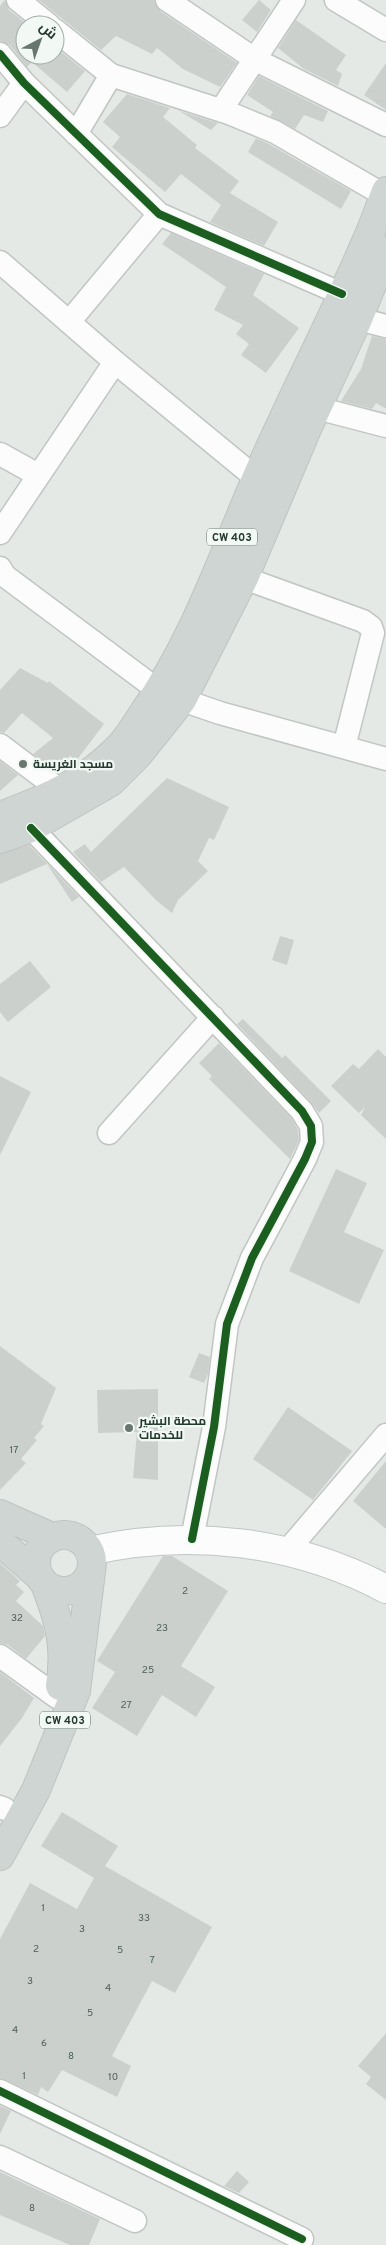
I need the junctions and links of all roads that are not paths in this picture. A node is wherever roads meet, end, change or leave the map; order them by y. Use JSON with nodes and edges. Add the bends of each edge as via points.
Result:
{"nodes":[{"id":1,"x":18,"y":0,"type":"edge"},
{"id":2,"x":167,"y":0,"type":"edge"},
{"id":3,"x":294,"y":0,"type":"edge"},
{"id":4,"x":336,"y":0,"type":"edge"},
{"id":5,"x":37,"y":15,"type":"edge"},
{"id":6,"x":386,"y":30,"type":"edge"},
{"id":7,"x":65,"y":38,"type":"edge"},
{"id":8,"x":0,"y":54,"type":"edge"},
{"id":9,"x":256,"y":60,"type":"junction"},
{"id":10,"x":111,"y":75,"type":"junction"},
{"id":11,"x":24,"y":84,"type":"junction"},
{"id":12,"x":222,"y":110,"type":"junction"},
{"id":13,"x":0,"y":116,"type":"edge"},
{"id":14,"x":386,"y":125,"type":"edge"},
{"id":15,"x":76,"y":134,"type":"junction"},
{"id":16,"x":385,"y":193,"type":"edge"},
{"id":17,"x":160,"y":214,"type":"junction"},
{"id":18,"x":386,"y":250,"type":"edge"},
{"id":19,"x":0,"y":262,"type":"edge"},
{"id":20,"x":342,"y":294,"type":"junction"},
{"id":21,"x":358,"y":320,"type":"junction"},
{"id":22,"x":69,"y":322,"type":"junction"},
{"id":23,"x":386,"y":326,"type":"edge"},
{"id":24,"x":115,"y":362,"type":"junction"},
{"id":25,"x":317,"y":408,"type":"junction"},
{"id":26,"x":386,"y":426,"type":"edge"},
{"id":27,"x":0,"y":454,"type":"edge"},
{"id":28,"x":38,"y":475,"type":"junction"},
{"id":29,"x":256,"y":478,"type":"junction"},
{"id":30,"x":0,"y":533,"type":"edge"},
{"id":31,"x":2,"y":576,"type":"edge"},
{"id":32,"x":244,"y":578,"type":"junction"},
{"id":33,"x":170,"y":696,"type":"junction"},
{"id":34,"x":0,"y":745,"type":"edge"},
{"id":35,"x":344,"y":747,"type":"junction"},
{"id":36,"x":386,"y":759,"type":"edge"},
{"id":37,"x":61,"y":791,"type":"junction"},
{"id":38,"x":0,"y":816,"type":"edge"},
{"id":39,"x":31,"y":828,"type":"junction"},
{"id":40,"x":0,"y":840,"type":"edge"},
{"id":41,"x":213,"y":1017,"type":"junction"},
{"id":42,"x":109,"y":1133,"type":"dead end"},
{"id":43,"x":386,"y":1435,"type":"edge"},
{"id":44,"x":0,"y":1514,"type":"edge"},
{"id":45,"x":52,"y":1537,"type":"junction"},
{"id":46,"x":192,"y":1539,"type":"junction"},
{"id":47,"x":0,"y":1542,"type":"edge"},
{"id":48,"x":287,"y":1551,"type":"junction"},
{"id":49,"x":90,"y":1561,"type":"junction"},
{"id":50,"x":42,"y":1580,"type":"junction"},
{"id":51,"x":386,"y":1589,"type":"edge"},
{"id":52,"x":0,"y":1656,"type":"edge"},
{"id":53,"x":57,"y":1697,"type":"junction"},
{"id":54,"x":2,"y":1812,"type":"edge"},
{"id":55,"x":0,"y":1856,"type":"edge"},
{"id":56,"x":0,"y":2091,"type":"edge"},
{"id":57,"x":0,"y":2157,"type":"edge"},
{"id":58,"x":135,"y":2221,"type":"dead end"},
{"id":59,"x":302,"y":2239,"type":"dead end"}],
"edges":[{"from":1,"to":5,"type":"street"},
{"from":2,"to":9,"type":"street"},
{"from":3,"to":9,"type":"street"},
{"from":4,"to":6,"type":"street"},
{"from":7,"to":10,"type":"street"},
{"from":8,"to":11,"type":"street"},
{"from":9,"to":12,"type":"street"},
{"from":9,"to":14,"type":"street"},
{"from":10,"to":12,"type":"street"},
{"from":10,"to":15,"type":"street"},
{"from":11,"to":13,"type":"street"},
{"from":11,"to":15,"type":"street"},
{"from":12,"to":16,"type":"street","via":[[274,132]]},
{"from":15,"to":17,"type":"street"},
{"from":16,"to":20,"type":"main road","number":"CW 403"},
{"from":17,"to":20,"type":"street"},
{"from":17,"to":22,"type":"street"},
{"from":18,"to":21,"type":"main road","number":"CW 403"},
{"from":19,"to":22,"type":"street"},
{"from":20,"to":29,"type":"main road","number":"CW 403"},
{"from":21,"to":23,"type":"street"},
{"from":21,"to":25,"type":"main road","number":"CW 403"},
{"from":22,"to":24,"type":"street"},
{"from":24,"to":28,"type":"street"},
{"from":24,"to":29,"type":"street"},
{"from":25,"to":26,"type":"street"},
{"from":25,"to":32,"type":"main road","number":"CW 403"},
{"from":27,"to":28,"type":"street"},
{"from":28,"to":30,"type":"street"},
{"from":29,"to":33,"type":"main road","number":"CW 403","via":[[196,621]]},
{"from":31,"to":33,"type":"street"},
{"from":32,"to":33,"type":"main road","number":"CW 403"},
{"from":32,"to":35,"type":"street","via":[[363,621],[371,627],[373,633]]},
{"from":33,"to":35,"type":"street"},
{"from":33,"to":37,"type":"main road","number":"CW 403","via":[[96,768]]},
{"from":33,"to":39,"type":"main road","number":"CW 403","via":[[138,755],[111,782]]},
{"from":34,"to":37,"type":"street"},
{"from":35,"to":36,"type":"street"},
{"from":37,"to":38,"type":"main road","number":"CW 403"},
{"from":39,"to":40,"type":"main road","number":"CW 403"},
{"from":39,"to":41,"type":"street"},
{"from":41,"to":42,"type":"street"},
{"from":41,"to":46,"type":"street","via":[[302,1111],[311,1126],[312,1142],[252,1258],[227,1324],[214,1427]]},
{"from":43,"to":48,"type":"street"},
{"from":44,"to":45,"type":"main road"},
{"from":45,"to":49,"type":"main road","via":[[77,1538]]},
{"from":45,"to":50,"type":"main road","via":[[39,1550],[36,1568]]},
{"from":46,"to":48,"type":"main road","via":[[244,1543]]},
{"from":46,"to":49,"type":"main road","via":[[128,1544]]},
{"from":47,"to":50,"type":"main road","number":"CW 403"},
{"from":48,"to":51,"type":"main road","via":[[332,1565]]},
{"from":49,"to":50,"type":"main road","via":[[80,1586],[71,1590],[53,1589]]},
{"from":49,"to":55,"type":"main road","number":"CW 403","via":[[76,1691],[36,1790]]},
{"from":50,"to":53,"type":"main road","number":"CW 403","via":[[61,1626],[63,1671]]},
{"from":52,"to":53,"type":"street"},
{"from":53,"to":54,"type":"main road","number":"CW 403","via":[[50,1719]]},
{"from":56,"to":59,"type":"street"},
{"from":57,"to":58,"type":"street"}]}
